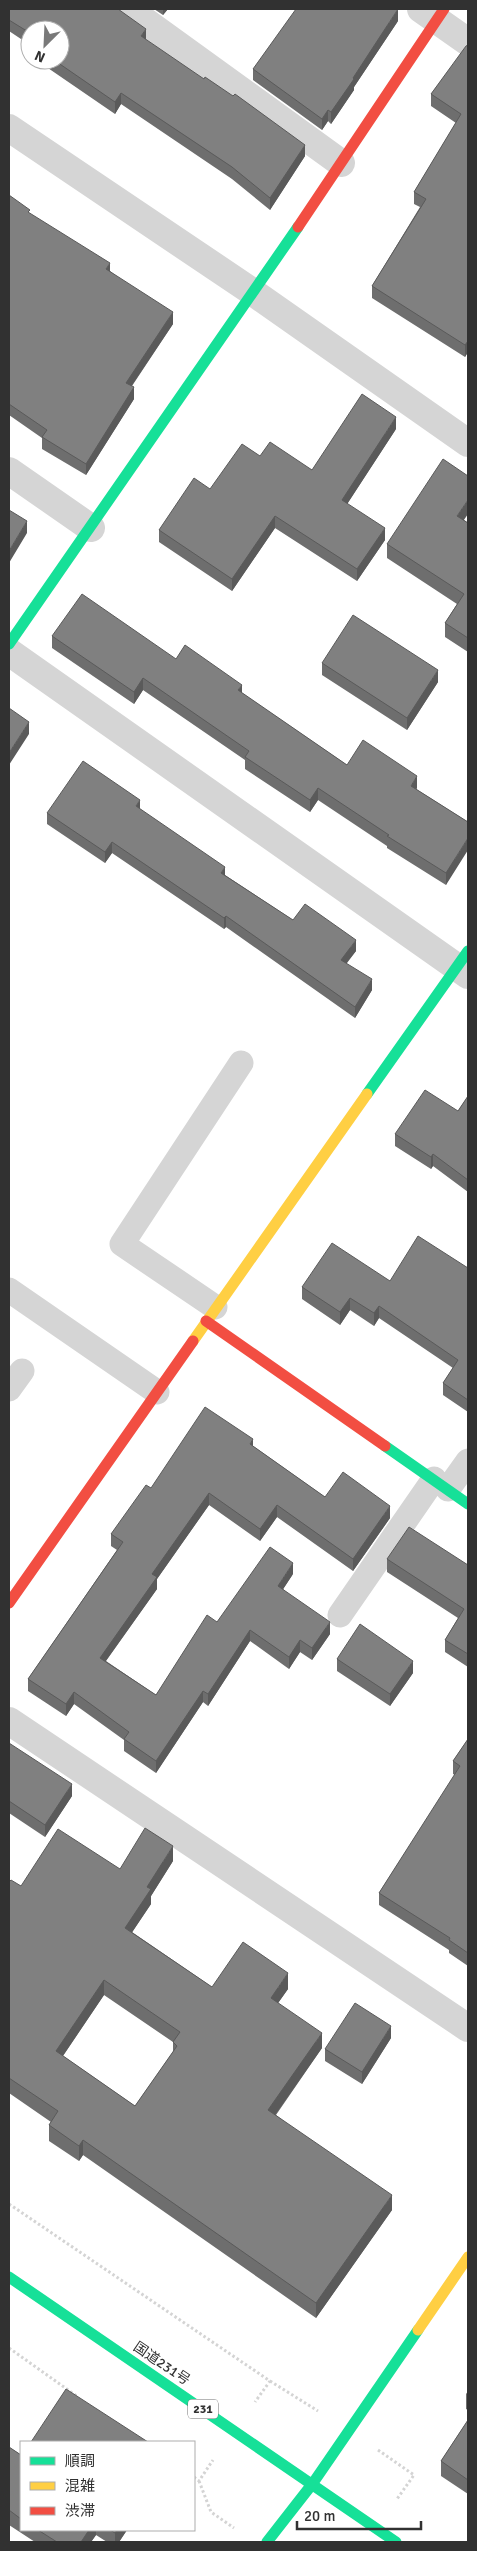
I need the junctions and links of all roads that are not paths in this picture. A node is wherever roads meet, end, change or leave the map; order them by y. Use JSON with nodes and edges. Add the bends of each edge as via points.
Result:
{"nodes":[{"id":1,"x":128,"y":9,"type":"edge"},
{"id":2,"x":434,"y":12,"type":"edge"},
{"id":3,"x":468,"y":42,"type":"edge"},
{"id":4,"x":9,"y":128,"type":"edge"},
{"id":5,"x":341,"y":163,"type":"junction"},
{"id":6,"x":254,"y":293,"type":"junction"},
{"id":7,"x":468,"y":444,"type":"edge"},
{"id":8,"x":9,"y":471,"type":"edge"},
{"id":9,"x":91,"y":528,"type":"junction"},
{"id":10,"x":9,"y":644,"type":"edge"},
{"id":11,"x":9,"y":652,"type":"edge"},
{"id":12,"x":465,"y":964,"type":"edge"},
{"id":13,"x":241,"y":1063,"type":"dead end"},
{"id":14,"x":9,"y":1290,"type":"edge"},
{"id":15,"x":210,"y":1314,"type":"junction"},
{"id":16,"x":156,"y":1392,"type":"junction"},
{"id":17,"x":468,"y":1460,"type":"edge"},
{"id":18,"x":441,"y":1484,"type":"junction"},
{"id":19,"x":468,"y":1504,"type":"edge"},
{"id":20,"x":9,"y":1604,"type":"edge"},
{"id":21,"x":340,"y":1615,"type":"dead end"},
{"id":22,"x":9,"y":1721,"type":"edge"},
{"id":23,"x":468,"y":2028,"type":"edge"},
{"id":24,"x":468,"y":2257,"type":"edge"},
{"id":25,"x":9,"y":2277,"type":"edge"},
{"id":26,"x":312,"y":2483,"type":"junction"},
{"id":27,"x":267,"y":2542,"type":"edge"},
{"id":28,"x":396,"y":2542,"type":"edge"}],
"edges":[{"from":1,"to":5,"type":"street"},
{"from":2,"to":3,"type":"street"},
{"from":2,"to":5,"type":"main road"},
{"from":4,"to":6,"type":"street"},
{"from":5,"to":6,"type":"main road"},
{"from":6,"to":7,"type":"street"},
{"from":6,"to":9,"type":"main road"},
{"from":8,"to":9,"type":"street"},
{"from":9,"to":10,"type":"main road"},
{"from":11,"to":12,"type":"street"},
{"from":12,"to":15,"type":"main road"},
{"from":13,"to":15,"type":"lane","via":[[122,1244]]},
{"from":14,"to":16,"type":"lane"},
{"from":15,"to":16,"type":"main road"},
{"from":15,"to":18,"type":"main road"},
{"from":16,"to":20,"type":"main road"},
{"from":17,"to":18,"type":"lane"},
{"from":18,"to":19,"type":"main road"},
{"from":18,"to":21,"type":"lane"},
{"from":22,"to":23,"type":"street"},
{"from":24,"to":26,"type":"main road"},
{"from":25,"to":26,"type":"main road","name":"国道231号","number":"231"},
{"from":26,"to":27,"type":"main road"},
{"from":26,"to":28,"type":"main road","name":"国道231号","number":"231"}]}
